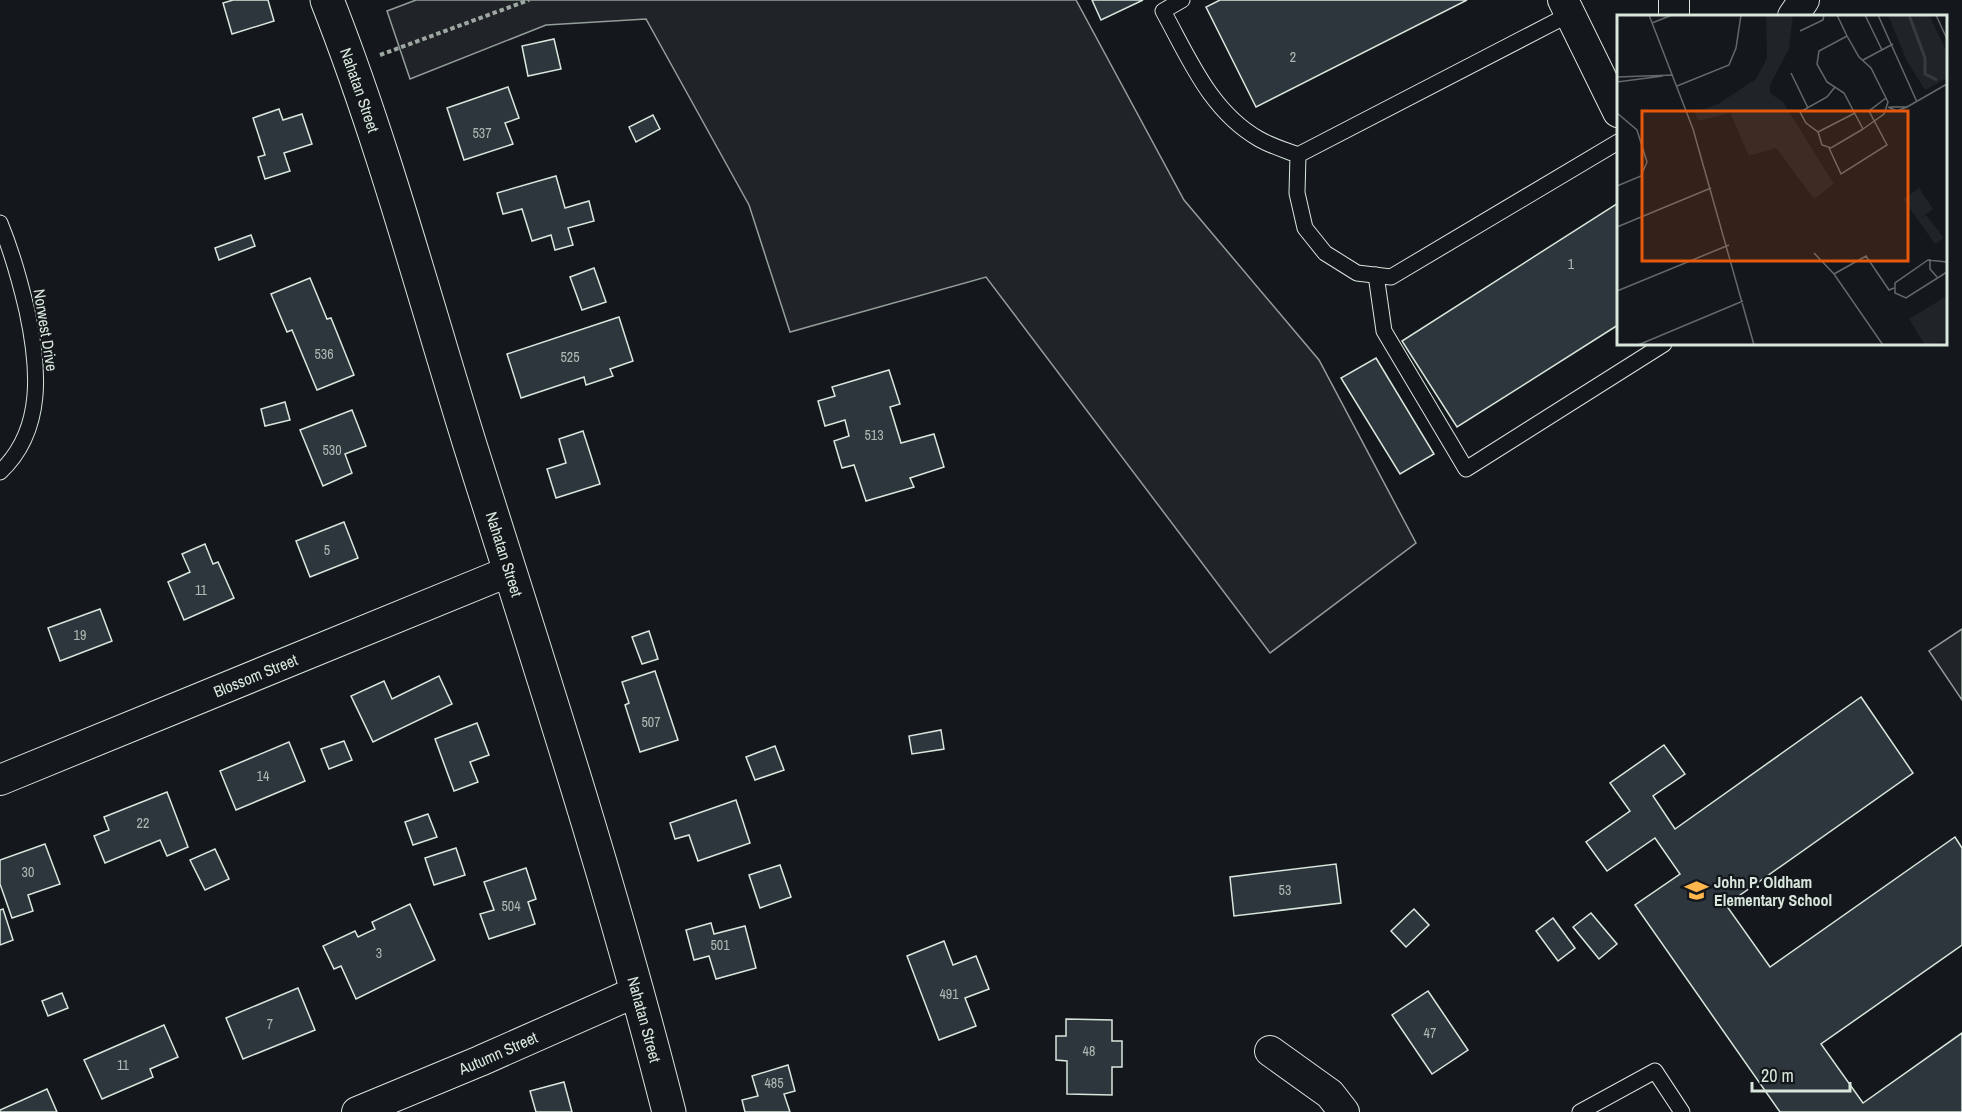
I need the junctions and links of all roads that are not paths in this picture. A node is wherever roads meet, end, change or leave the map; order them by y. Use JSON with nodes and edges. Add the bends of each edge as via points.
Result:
{"nodes":[{"id":1,"x":327,"y":0,"type":"edge"},
{"id":2,"x":1182,"y":0,"type":"edge"},
{"id":3,"x":1804,"y":0,"type":"edge"},
{"id":4,"x":1566,"y":7,"type":"edge"},
{"id":5,"x":1794,"y":15,"type":"edge"},
{"id":6,"x":1617,"y":110,"type":"edge"},
{"id":7,"x":1617,"y":143,"type":"edge"},
{"id":8,"x":1298,"y":155,"type":"junction"},
{"id":9,"x":0,"y":223,"type":"edge"},
{"id":10,"x":1376,"y":275,"type":"junction"},
{"id":11,"x":1662,"y":345,"type":"edge"},
{"id":12,"x":0,"y":472,"type":"edge"},
{"id":13,"x":510,"y":571,"type":"junction"},
{"id":14,"x":0,"y":780,"type":"edge"},
{"id":15,"x":638,"y":991,"type":"junction"},
{"id":16,"x":1270,"y":1051,"type":"dead end"},
{"id":17,"x":357,"y":1112,"type":"edge"},
{"id":18,"x":669,"y":1112,"type":"edge"},
{"id":19,"x":1344,"y":1112,"type":"edge"},
{"id":20,"x":1580,"y":1112,"type":"edge"},
{"id":21,"x":1682,"y":1112,"type":"edge"}],
"edges":[{"from":1,"to":13,"type":"main road","name":"Nahatan Street","via":[[378,144]]},
{"from":2,"to":8,"type":"lane","via":[[1163,11],[1207,91],[1238,124],[1260,140]]},
{"from":3,"to":5,"type":"street"},
{"from":4,"to":6,"type":"street"},
{"from":4,"to":8,"type":"lane"},
{"from":7,"to":10,"type":"lane","via":[[1391,277]]},
{"from":8,"to":10,"type":"lane","via":[[1297,193],[1305,228],[1325,253],[1357,273]]},
{"from":9,"to":12,"type":"lane","name":"Norwest Drive","via":[[22,291],[36,380],[31,423],[23,443]]},
{"from":10,"to":11,"type":"lane","via":[[1384,331],[1466,469]]},
{"from":13,"to":14,"type":"street","name":"Blossom Street"},
{"from":13,"to":15,"type":"main road","name":"Nahatan Street"},
{"from":15,"to":17,"type":"street","name":"Autumn Street"},
{"from":15,"to":18,"type":"main road","name":"Nahatan Street"},
{"from":16,"to":19,"type":"street","via":[[1330,1094]]},
{"from":20,"to":21,"type":"lane","via":[[1655,1071]]}]}
